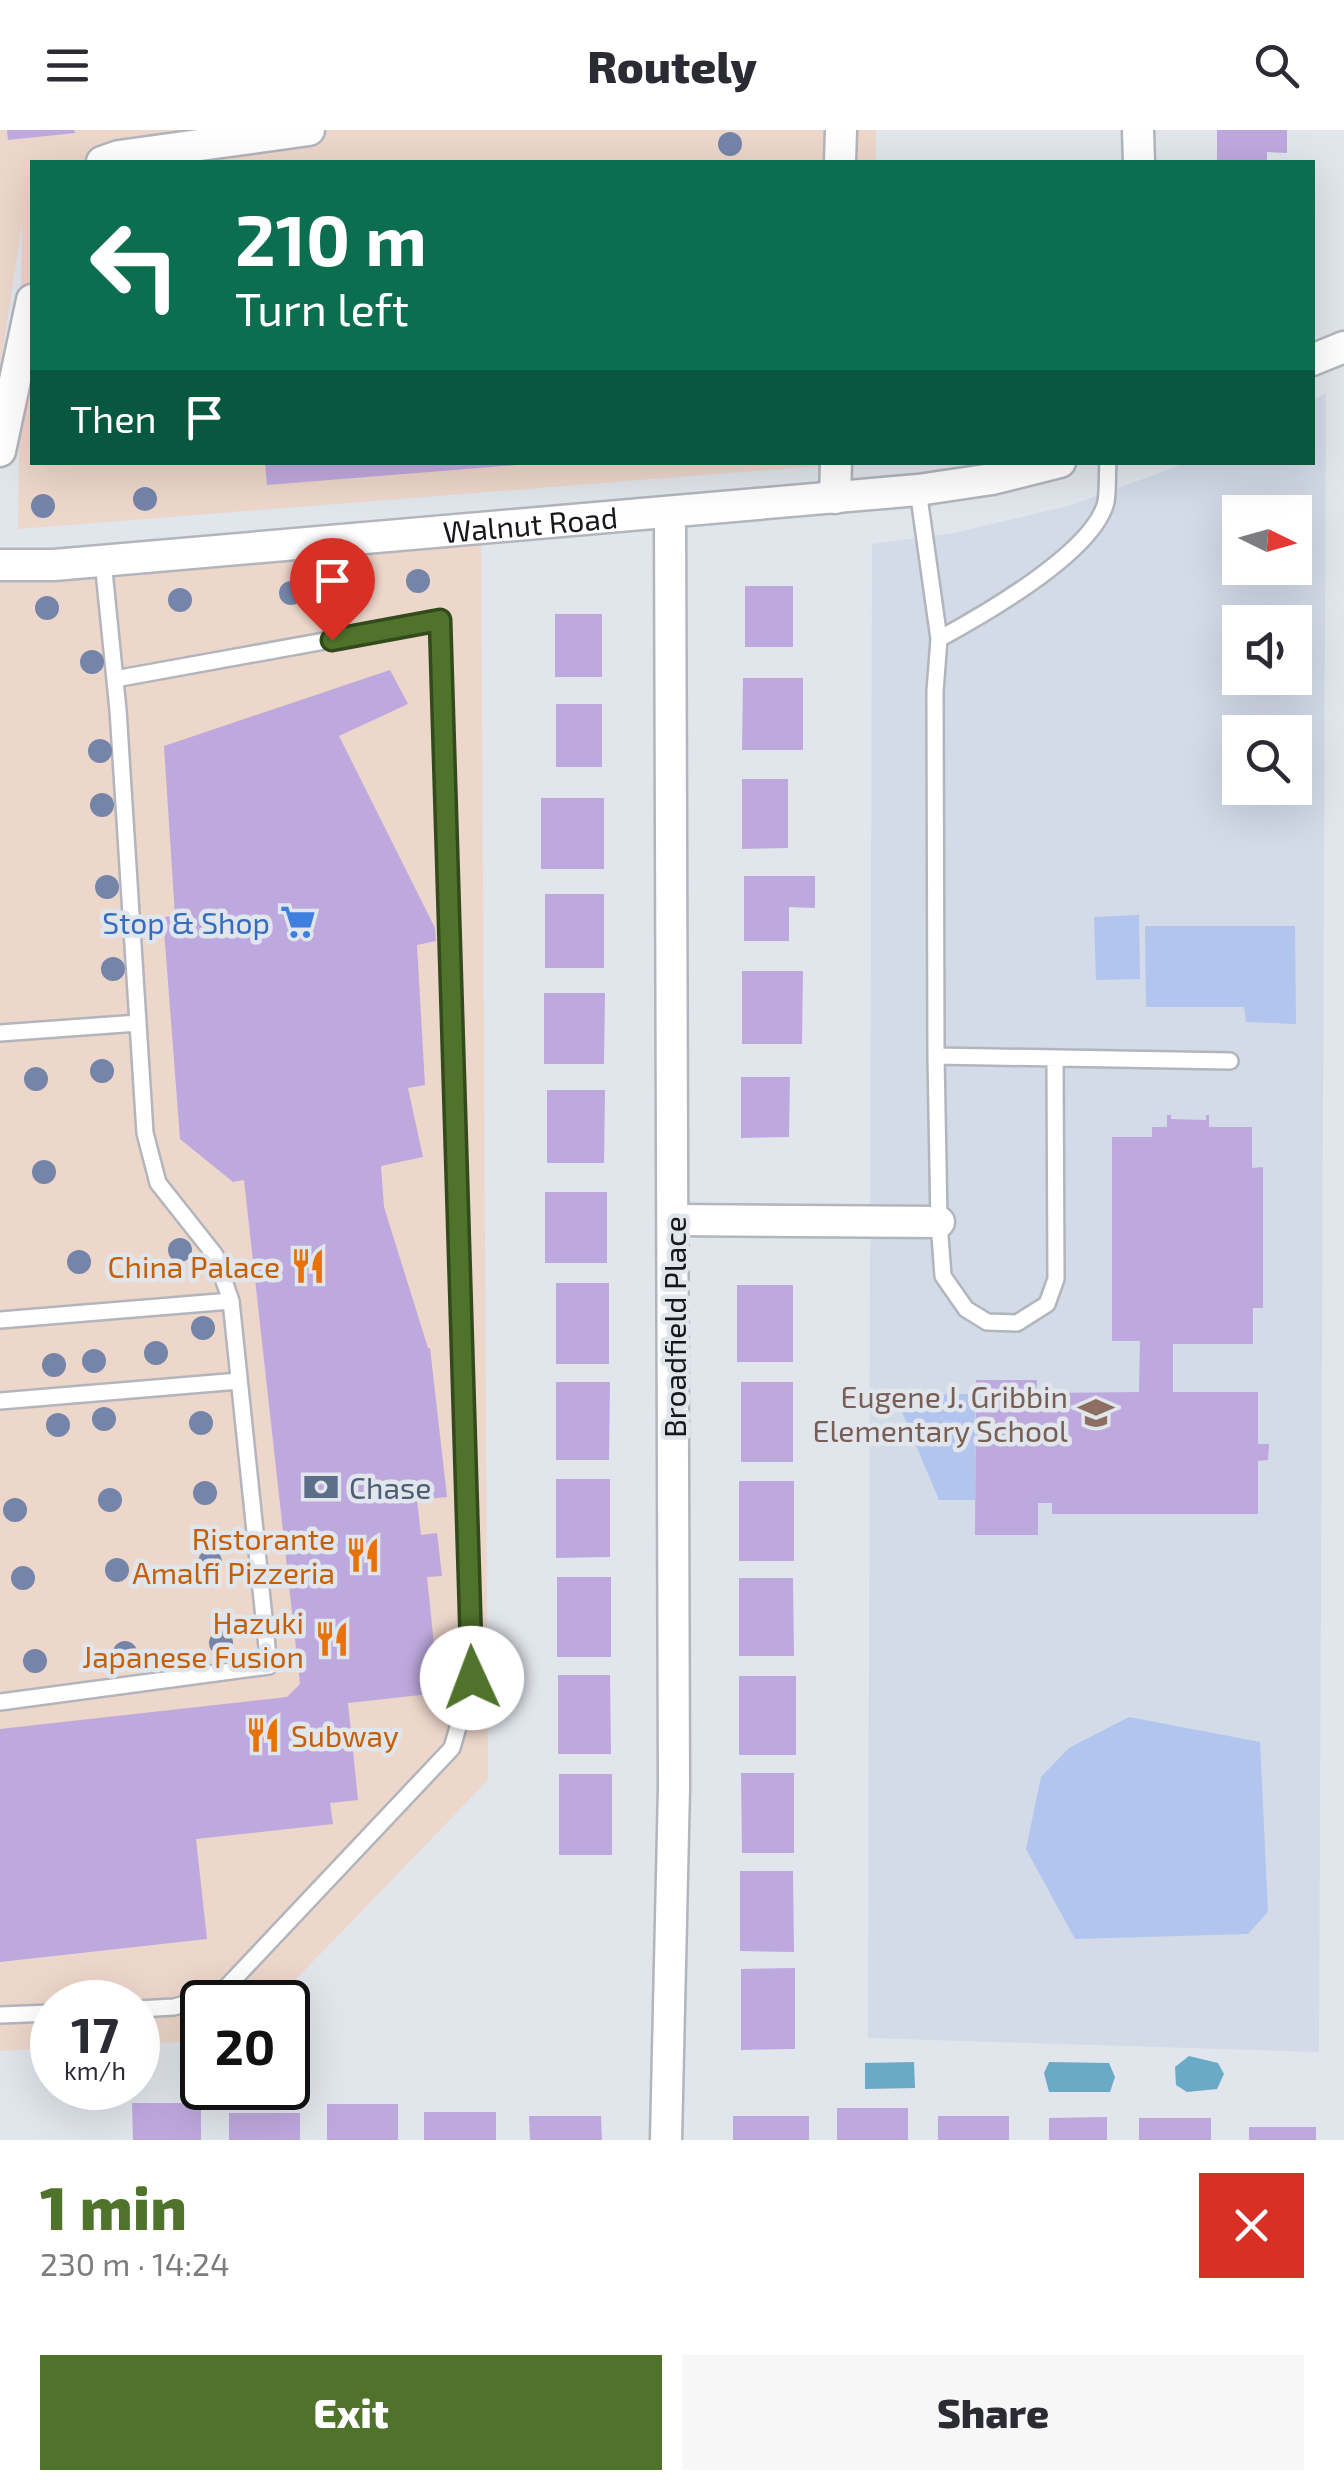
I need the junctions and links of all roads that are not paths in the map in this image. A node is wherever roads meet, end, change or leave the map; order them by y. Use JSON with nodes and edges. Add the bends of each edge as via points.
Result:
{"nodes":[{"id":1,"x":309,"y":130,"type":"edge"},
{"id":2,"x":840,"y":130,"type":"edge"},
{"id":3,"x":1138,"y":130,"type":"edge"},
{"id":4,"x":108,"y":160,"type":"edge"},
{"id":5,"x":840,"y":160,"type":"edge"},
{"id":6,"x":1139,"y":160,"type":"edge"},
{"id":7,"x":30,"y":309,"type":"edge"},
{"id":8,"x":1344,"y":348,"type":"edge"},
{"id":9,"x":1315,"y":359,"type":"edge"},
{"id":10,"x":0,"y":451,"type":"edge"},
{"id":11,"x":836,"y":465,"type":"edge"},
{"id":12,"x":1048,"y":465,"type":"edge"},
{"id":13,"x":1108,"y":465,"type":"edge"},
{"id":14,"x":918,"y":490,"type":"junction"},
{"id":15,"x":836,"y":498,"type":"junction"},
{"id":16,"x":670,"y":513,"type":"junction"},
{"id":17,"x":103,"y":561,"type":"junction"},
{"id":18,"x":0,"y":566,"type":"edge"},
{"id":19,"x":939,"y":639,"type":"junction"},
{"id":20,"x":116,"y":679,"type":"junction"},
{"id":21,"x":138,"y":1023,"type":"junction"},
{"id":22,"x":0,"y":1033,"type":"edge"},
{"id":23,"x":936,"y":1056,"type":"junction"},
{"id":24,"x":1056,"y":1058,"type":"junction"},
{"id":25,"x":1230,"y":1061,"type":"dead end"},
{"id":26,"x":674,"y":1220,"type":"junction"},
{"id":27,"x":939,"y":1222,"type":"junction"},
{"id":28,"x":230,"y":1301,"type":"junction"},
{"id":29,"x":0,"y":1320,"type":"edge"},
{"id":30,"x":239,"y":1381,"type":"junction"},
{"id":31,"x":0,"y":1401,"type":"edge"},
{"id":32,"x":0,"y":1702,"type":"edge"},
{"id":33,"x":160,"y":2008,"type":"edge"},
{"id":34,"x":30,"y":2014,"type":"edge"},
{"id":35,"x":0,"y":2015,"type":"edge"},
{"id":36,"x":666,"y":2140,"type":"edge"}],
"edges":[{"from":1,"to":4,"type":"street"},
{"from":2,"to":5,"type":"street"},
{"from":3,"to":6,"type":"street"},
{"from":7,"to":10,"type":"street"},
{"from":8,"to":9,"type":"street"},
{"from":11,"to":15,"type":"street"},
{"from":12,"to":14,"type":"street","name":"Walnut Road"},
{"from":13,"to":19,"type":"lane","via":[[1106,503],[1096,524],[1024,587]]},
{"from":14,"to":15,"type":"street","name":"Walnut Road"},
{"from":14,"to":19,"type":"lane"},
{"from":15,"to":16,"type":"street","name":"Walnut Road"},
{"from":16,"to":17,"type":"street","name":"Walnut Road"},
{"from":16,"to":26,"type":"street","name":"Broadfield Place"},
{"from":17,"to":18,"type":"street","name":"Walnut Road"},
{"from":17,"to":20,"type":"lane"},
{"from":19,"to":23,"type":"lane"},
{"from":20,"to":21,"type":"lane"},
{"from":20,"to":33,"type":"lane","via":[[440,620],[472,1678],[452,1748],[220,1994]]},
{"from":21,"to":22,"type":"lane"},
{"from":21,"to":28,"type":"lane","via":[[144,1133],[158,1183],[215,1255]]},
{"from":23,"to":24,"type":"lane"},
{"from":23,"to":27,"type":"lane"},
{"from":24,"to":25,"type":"lane"},
{"from":24,"to":27,"type":"lane","via":[[1056,1279],[1046,1304],[1018,1323],[987,1322],[966,1309],[944,1276]]},
{"from":26,"to":27,"type":"street"},
{"from":26,"to":36,"type":"street","name":"Broadfield Place"},
{"from":28,"to":29,"type":"lane"},
{"from":28,"to":30,"type":"lane"},
{"from":30,"to":31,"type":"lane"},
{"from":30,"to":32,"type":"lane","via":[[269,1666]]},
{"from":34,"to":35,"type":"lane"}]}
